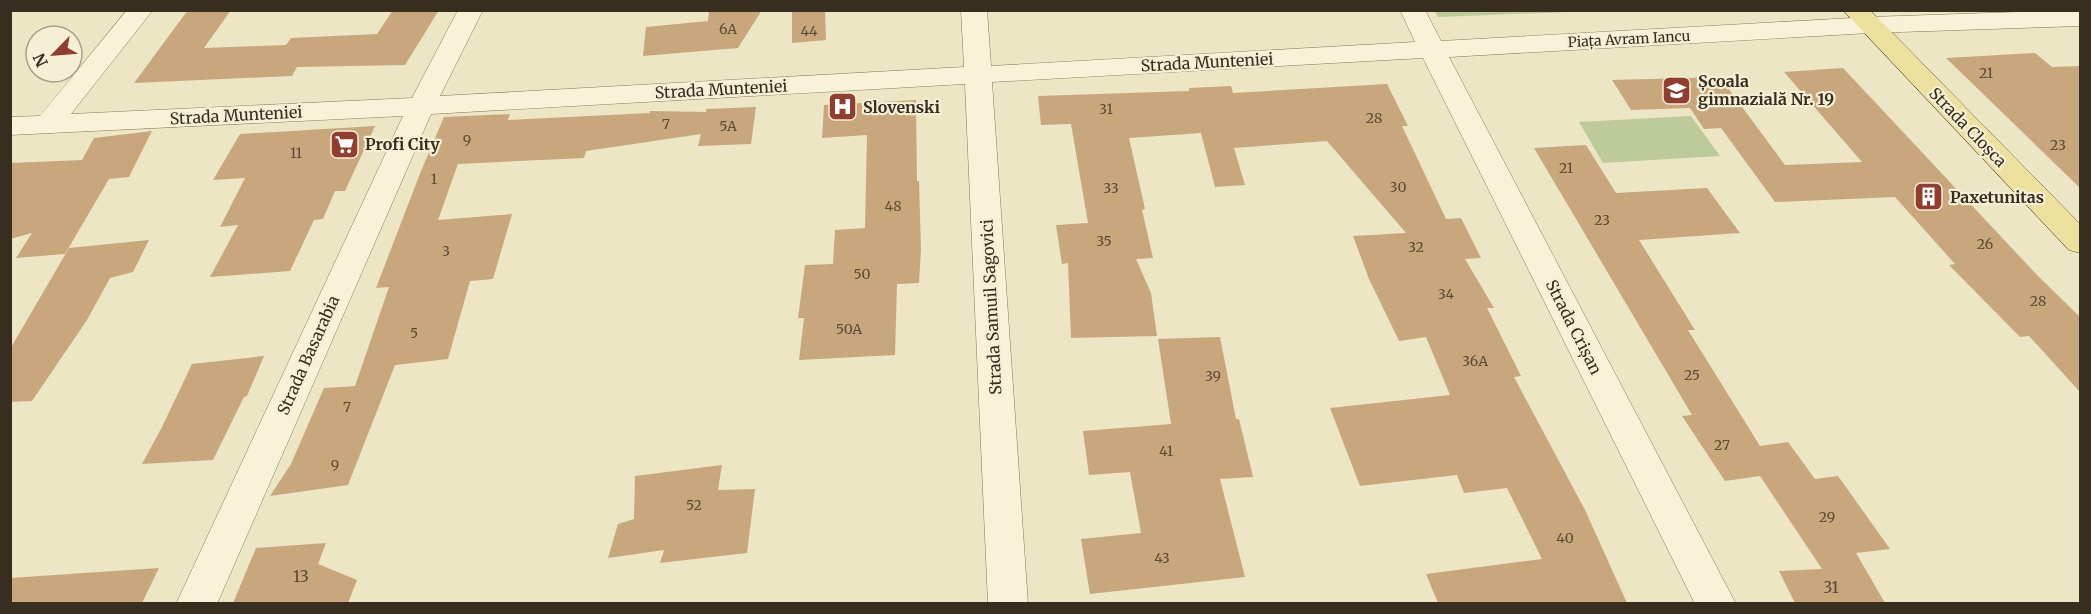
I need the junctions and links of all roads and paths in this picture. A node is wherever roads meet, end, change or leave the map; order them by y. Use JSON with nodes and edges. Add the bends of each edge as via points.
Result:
{"nodes":[{"id":1,"x":141,"y":10,"type":"edge"},
{"id":2,"x":471,"y":10,"type":"edge"},
{"id":3,"x":974,"y":10,"type":"edge"},
{"id":4,"x":1412,"y":10,"type":"edge"},
{"id":5,"x":1863,"y":18,"type":"edge"},
{"id":6,"x":2080,"y":18,"type":"edge"},
{"id":7,"x":1432,"y":50,"type":"junction"},
{"id":8,"x":978,"y":74,"type":"junction"},
{"id":9,"x":421,"y":106,"type":"junction"},
{"id":10,"x":48,"y":124,"type":"junction"},
{"id":11,"x":10,"y":126,"type":"edge"},
{"id":12,"x":2080,"y":242,"type":"edge"},
{"id":13,"x":196,"y":603,"type":"edge"},
{"id":14,"x":1008,"y":603,"type":"edge"},
{"id":15,"x":1716,"y":603,"type":"edge"}],
"edges":[{"from":1,"to":10,"type":"street"},
{"from":2,"to":9,"type":"street","name":"Strada Basarabia"},
{"from":3,"to":8,"type":"street","name":"Strada Samuil Sagovici"},
{"from":4,"to":7,"type":"street"},
{"from":5,"to":6,"type":"street","name":"Piața Avram Iancu"},
{"from":5,"to":7,"type":"street","name":"Piața Avram Iancu"},
{"from":5,"to":12,"type":"main road","name":"Strada Cloșca"},
{"from":7,"to":8,"type":"street","name":"Strada Munteniei"},
{"from":7,"to":15,"type":"street","name":"Strada Crișan"},
{"from":8,"to":9,"type":"street","name":"Strada Munteniei"},
{"from":8,"to":14,"type":"street","name":"Strada Samuil Sagovici"},
{"from":9,"to":10,"type":"street","name":"Strada Munteniei"},
{"from":9,"to":13,"type":"street","name":"Strada Basarabia"},
{"from":10,"to":11,"type":"street","name":"Strada Munteniei"}]}
